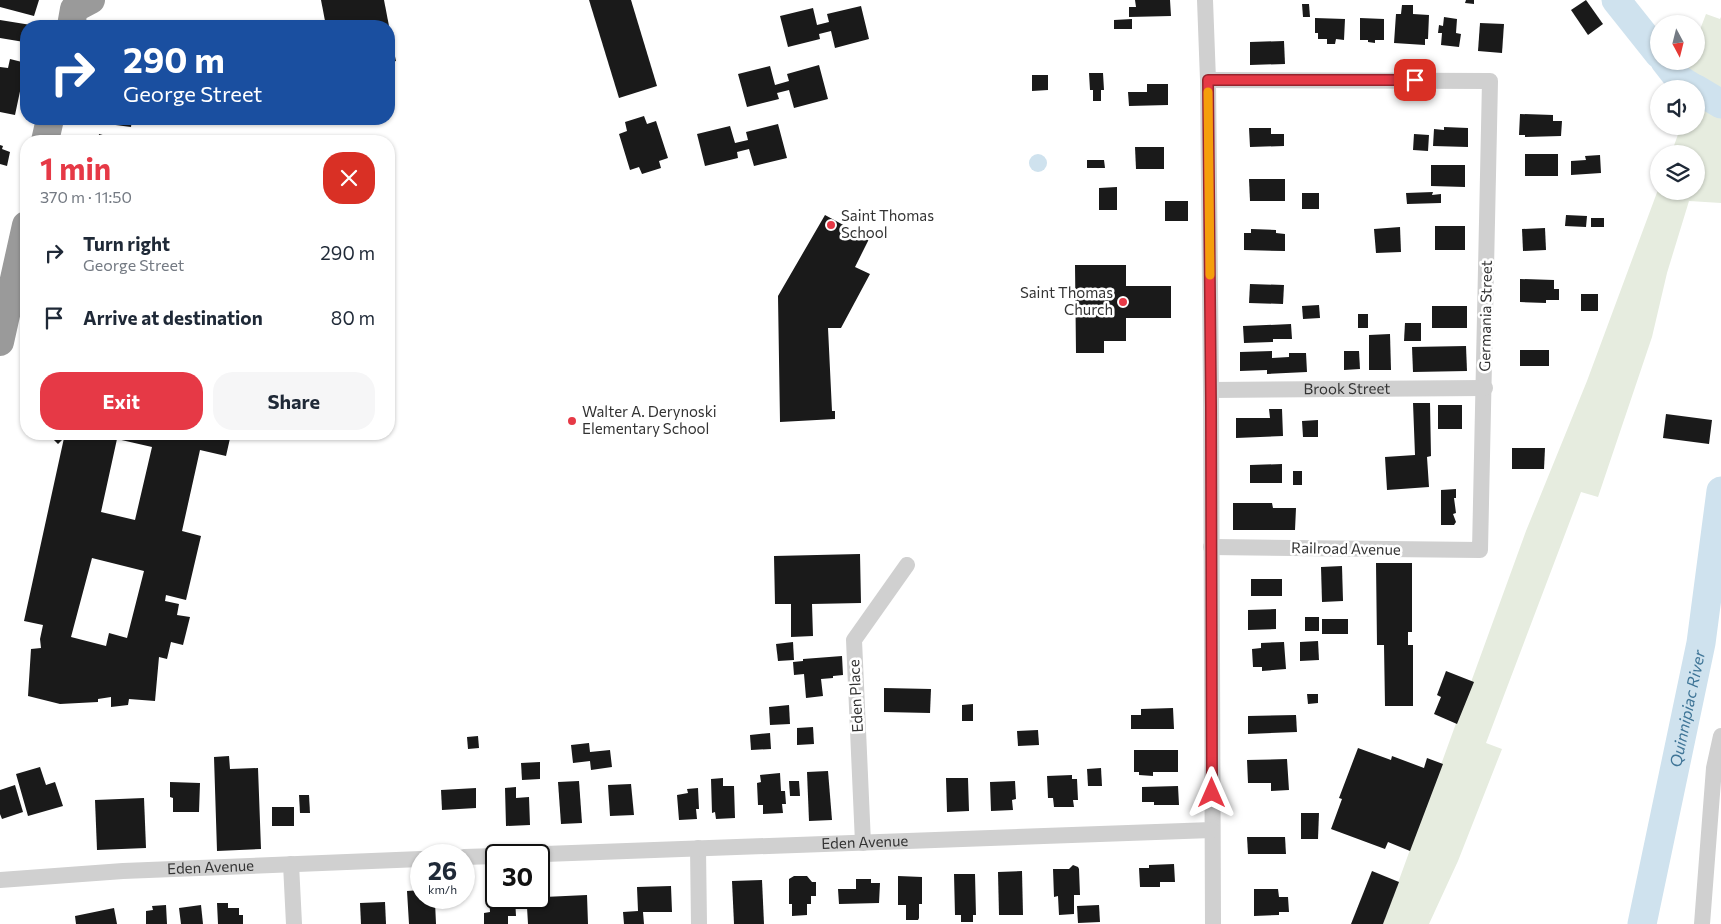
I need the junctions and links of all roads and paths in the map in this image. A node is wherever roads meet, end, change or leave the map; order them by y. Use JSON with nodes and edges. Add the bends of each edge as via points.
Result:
{"nodes":[{"id":1,"x":91,"y":0,"type":"edge"},
{"id":2,"x":1205,"y":0,"type":"edge"},
{"id":3,"x":72,"y":20,"type":"edge"},
{"id":4,"x":1208,"y":80,"type":"junction"},
{"id":5,"x":20,"y":252,"type":"edge"},
{"id":6,"x":0,"y":342,"type":"edge"},
{"id":7,"x":1485,"y":388,"type":"junction"},
{"id":8,"x":1211,"y":390,"type":"junction"},
{"id":9,"x":1211,"y":547,"type":"junction"},
{"id":10,"x":1480,"y":550,"type":"joint"},
{"id":11,"x":907,"y":565,"type":"dead end"},
{"id":12,"x":1721,"y":736,"type":"edge"},
{"id":13,"x":1212,"y":830,"type":"junction"},
{"id":14,"x":863,"y":843,"type":"junction"},
{"id":15,"x":698,"y":848,"type":"junction"},
{"id":16,"x":550,"y":854,"type":"edge"},
{"id":17,"x":410,"y":859,"type":"edge"},
{"id":18,"x":291,"y":864,"type":"junction"},
{"id":19,"x":0,"y":880,"type":"edge"},
{"id":20,"x":294,"y":924,"type":"edge"},
{"id":21,"x":699,"y":924,"type":"edge"},
{"id":22,"x":1213,"y":924,"type":"edge"},
{"id":23,"x":1702,"y":924,"type":"edge"}],
"edges":[{"from":1,"to":3,"type":"highway","via":[[74,10]]},
{"from":2,"to":4,"type":"street"},
{"from":4,"to":7,"type":"street","name":"Germania Street","via":[[1490,81]]},
{"from":4,"to":8,"type":"street"},
{"from":5,"to":6,"type":"highway"},
{"from":7,"to":8,"type":"street","name":"Brook Street"},
{"from":7,"to":10,"type":"street","name":"Germania Street"},
{"from":8,"to":9,"type":"street"},
{"from":9,"to":10,"type":"street","name":"Railroad Avenue"},
{"from":9,"to":13,"type":"street"},
{"from":11,"to":14,"type":"street","name":"Eden Place","via":[[854,640]]},
{"from":12,"to":23,"type":"street","via":[[1714,768]]},
{"from":13,"to":14,"type":"street","name":"Eden Avenue"},
{"from":13,"to":22,"type":"street"},
{"from":14,"to":15,"type":"street","name":"Eden Avenue"},
{"from":15,"to":16,"type":"street","name":"Eden Avenue"},
{"from":15,"to":21,"type":"street"},
{"from":17,"to":18,"type":"street","name":"Eden Avenue"},
{"from":18,"to":19,"type":"street","name":"Eden Avenue","via":[[114,871]]},
{"from":18,"to":20,"type":"street"}]}
